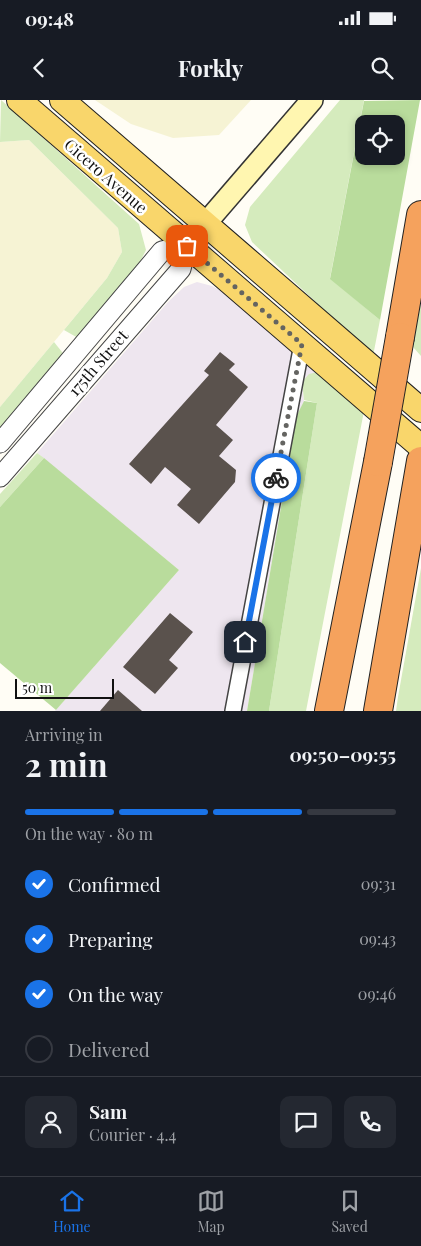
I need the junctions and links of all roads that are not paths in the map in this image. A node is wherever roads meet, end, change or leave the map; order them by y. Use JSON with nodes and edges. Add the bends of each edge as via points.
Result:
{"nodes":[{"id":1,"x":19,"y":100,"type":"edge"},
{"id":2,"x":62,"y":100,"type":"edge"},
{"id":3,"x":312,"y":100,"type":"edge"},
{"id":4,"x":421,"y":215,"type":"edge"},
{"id":5,"x":205,"y":224,"type":"junction"},
{"id":6,"x":187,"y":246,"type":"junction"},
{"id":7,"x":302,"y":344,"type":"junction"},
{"id":8,"x":421,"y":410,"type":"edge"},
{"id":9,"x":0,"y":443,"type":"edge"},
{"id":10,"x":421,"y":446,"type":"edge"},
{"id":11,"x":421,"y":461,"type":"edge"},
{"id":12,"x":0,"y":477,"type":"edge"},
{"id":13,"x":344,"y":634,"type":"junction"},
{"id":14,"x":232,"y":711,"type":"edge"},
{"id":15,"x":323,"y":711,"type":"edge"},
{"id":16,"x":329,"y":711,"type":"edge"},
{"id":17,"x":378,"y":711,"type":"edge"}],
"edges":[{"from":1,"to":6,"type":"main road","name":"Cicero Avenue"},
{"from":2,"to":5,"type":"main road","name":"Cicero Avenue"},
{"from":3,"to":5,"type":"main road","name":"175th Street"},
{"from":4,"to":13,"type":"highway","bridge":true},
{"from":5,"to":6,"type":"main road","name":"175th Street"},
{"from":5,"to":8,"type":"main road","name":"Cicero Avenue"},
{"from":6,"to":7,"type":"main road","name":"Cicero Avenue"},
{"from":6,"to":9,"type":"street","name":"175th Street","via":[[162,251]]},
{"from":6,"to":12,"type":"street","name":"175th Street","via":[[181,269]]},
{"from":7,"to":10,"type":"main road","name":"Cicero Avenue"},
{"from":7,"to":14,"type":"street"},
{"from":11,"to":17,"type":"highway"},
{"from":13,"to":15,"type":"highway"},
{"from":13,"to":16,"type":"highway"}]}
